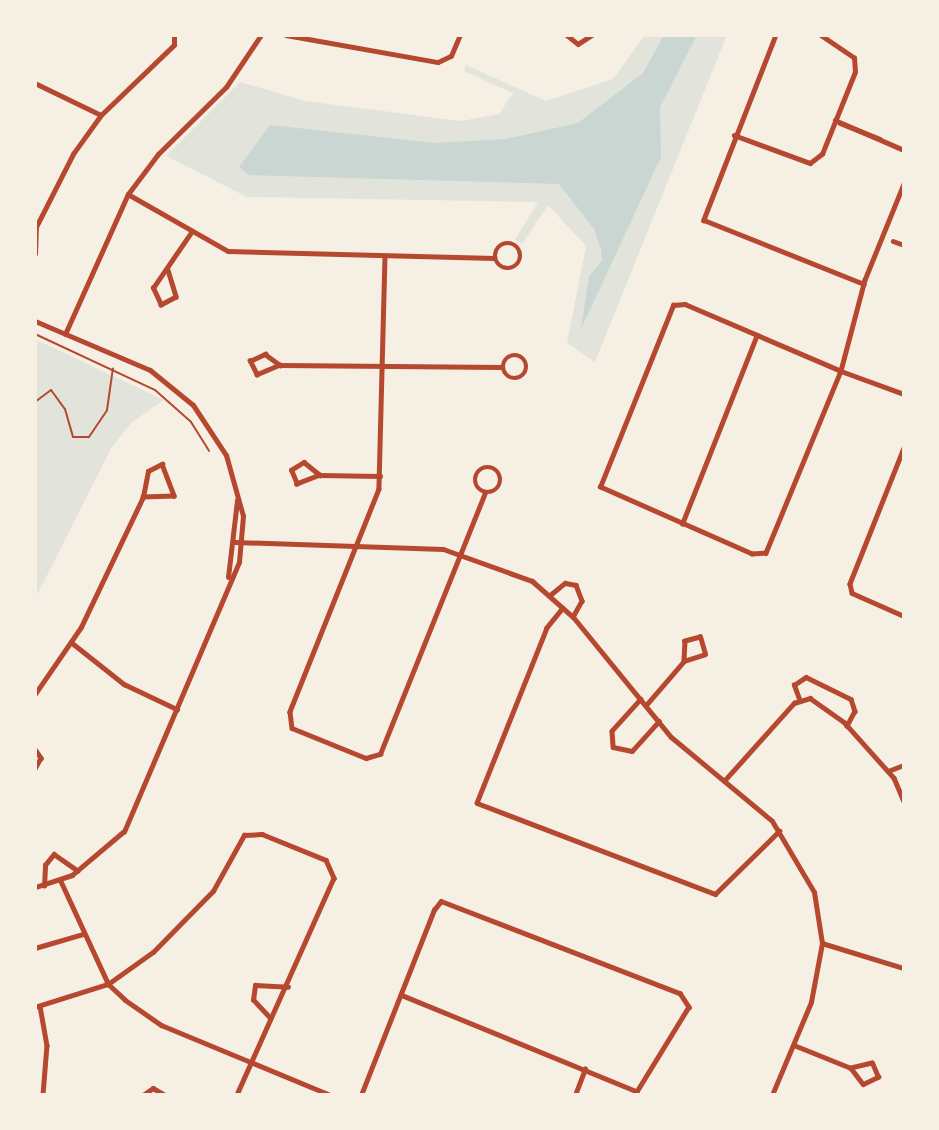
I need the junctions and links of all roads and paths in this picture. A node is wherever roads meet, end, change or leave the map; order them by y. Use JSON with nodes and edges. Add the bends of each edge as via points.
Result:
{"nodes":[{"id":1,"x":174,"y":35,"type":"edge"},
{"id":2,"x":261,"y":35,"type":"edge"},
{"id":3,"x":286,"y":35,"type":"edge"},
{"id":4,"x":460,"y":35,"type":"edge"},
{"id":5,"x":567,"y":35,"type":"edge"},
{"id":6,"x":592,"y":35,"type":"edge"},
{"id":7,"x":776,"y":35,"type":"edge"},
{"id":8,"x":820,"y":35,"type":"edge"},
{"id":9,"x":35,"y":83,"type":"edge"},
{"id":10,"x":101,"y":115,"type":"junction"},
{"id":11,"x":838,"y":122,"type":"junction"},
{"id":12,"x":734,"y":135,"type":"junction"},
{"id":13,"x":904,"y":150,"type":"edge"},
{"id":14,"x":904,"y":184,"type":"edge"},
{"id":15,"x":128,"y":194,"type":"junction"},
{"id":16,"x":35,"y":227,"type":"edge"},
{"id":17,"x":190,"y":234,"type":"junction"},
{"id":18,"x":894,"y":240,"type":"dead end"},
{"id":19,"x":904,"y":245,"type":"edge"},
{"id":20,"x":35,"y":254,"type":"edge"},
{"id":21,"x":385,"y":256,"type":"junction"},
{"id":22,"x":494,"y":258,"type":"junction"},
{"id":23,"x":168,"y":270,"type":"junction"},
{"id":24,"x":864,"y":284,"type":"junction"},
{"id":25,"x":35,"y":321,"type":"edge"},
{"id":26,"x":35,"y":334,"type":"edge"},
{"id":27,"x":65,"y":334,"type":"junction"},
{"id":28,"x":757,"y":335,"type":"junction"},
{"id":29,"x":280,"y":365,"type":"junction"},
{"id":30,"x":383,"y":365,"type":"junction"},
{"id":31,"x":113,"y":367,"type":"junction"},
{"id":32,"x":502,"y":367,"type":"junction"},
{"id":33,"x":841,"y":371,"type":"junction"},
{"id":34,"x":904,"y":394,"type":"edge"},
{"id":35,"x":35,"y":402,"type":"edge"},
{"id":36,"x":904,"y":448,"type":"edge"},
{"id":37,"x":209,"y":451,"type":"dead end"},
{"id":38,"x":320,"y":475,"type":"junction"},
{"id":39,"x":380,"y":476,"type":"junction"},
{"id":40,"x":237,"y":490,"type":"junction"},
{"id":41,"x":485,"y":493,"type":"junction"},
{"id":42,"x":143,"y":497,"type":"junction"},
{"id":43,"x":682,"y":524,"type":"junction"},
{"id":44,"x":235,"y":542,"type":"junction"},
{"id":45,"x":243,"y":542,"type":"junction"},
{"id":46,"x":359,"y":544,"type":"junction"},
{"id":47,"x":462,"y":553,"type":"junction"},
{"id":48,"x":225,"y":590,"type":"junction"},
{"id":49,"x":550,"y":595,"type":"junction"},
{"id":50,"x":564,"y":608,"type":"junction"},
{"id":51,"x":904,"y":616,"type":"edge"},
{"id":52,"x":573,"y":617,"type":"junction"},
{"id":53,"x":71,"y":642,"type":"junction"},
{"id":54,"x":684,"y":661,"type":"junction"},
{"id":55,"x":35,"y":694,"type":"edge"},
{"id":56,"x":642,"y":698,"type":"junction"},
{"id":57,"x":799,"y":699,"type":"junction"},
{"id":58,"x":647,"y":704,"type":"junction"},
{"id":59,"x":178,"y":709,"type":"junction"},
{"id":60,"x":659,"y":721,"type":"junction"},
{"id":61,"x":847,"y":726,"type":"junction"},
{"id":62,"x":35,"y":749,"type":"edge"},
{"id":63,"x":904,"y":765,"type":"edge"},
{"id":64,"x":35,"y":769,"type":"edge"},
{"id":65,"x":888,"y":771,"type":"junction"},
{"id":66,"x":724,"y":781,"type":"junction"},
{"id":67,"x":904,"y":801,"type":"edge"},
{"id":68,"x":780,"y":830,"type":"junction"},
{"id":69,"x":78,"y":871,"type":"junction"},
{"id":70,"x":60,"y":880,"type":"junction"},
{"id":71,"x":44,"y":886,"type":"junction"},
{"id":72,"x":35,"y":887,"type":"edge"},
{"id":73,"x":83,"y":934,"type":"junction"},
{"id":74,"x":822,"y":943,"type":"junction"},
{"id":75,"x":35,"y":948,"type":"edge"},
{"id":76,"x":904,"y":968,"type":"edge"},
{"id":77,"x":108,"y":984,"type":"junction"},
{"id":78,"x":288,"y":988,"type":"junction"},
{"id":79,"x":401,"y":995,"type":"junction"},
{"id":80,"x":37,"y":1006,"type":"edge"},
{"id":81,"x":270,"y":1017,"type":"junction"},
{"id":82,"x":794,"y":1045,"type":"junction"},
{"id":83,"x":250,"y":1064,"type":"junction"},
{"id":84,"x":851,"y":1068,"type":"junction"},
{"id":85,"x":585,"y":1069,"type":"junction"},
{"id":86,"x":43,"y":1095,"type":"edge"},
{"id":87,"x":143,"y":1095,"type":"edge"},
{"id":88,"x":164,"y":1095,"type":"edge"},
{"id":89,"x":237,"y":1095,"type":"edge"},
{"id":90,"x":330,"y":1095,"type":"edge"},
{"id":91,"x":361,"y":1095,"type":"edge"},
{"id":92,"x":575,"y":1095,"type":"edge"},
{"id":93,"x":772,"y":1095,"type":"edge"}],
"edges":[{"from":1,"to":10,"type":"street","via":[[174,45]]},
{"from":2,"to":15,"type":"street","via":[[226,87],[158,155]]},
{"from":3,"to":4,"type":"street","via":[[438,62],[451,56]]},
{"from":5,"to":6,"type":"street","via":[[578,44]]},
{"from":7,"to":12,"type":"street"},
{"from":8,"to":11,"type":"street","via":[[854,58]]},
{"from":9,"to":10,"type":"street"},
{"from":10,"to":16,"type":"street"},
{"from":11,"to":12,"type":"street","via":[[822,155],[810,163]]},
{"from":11,"to":13,"type":"street"},
{"from":12,"to":24,"type":"street","via":[[704,220]]},
{"from":14,"to":24,"type":"street"},
{"from":15,"to":17,"type":"street"},
{"from":15,"to":27,"type":"street"},
{"from":16,"to":20,"type":"street"},
{"from":17,"to":21,"type":"street","via":[[237,252]]},
{"from":17,"to":23,"type":"street"},
{"from":18,"to":19,"type":"street"},
{"from":21,"to":22,"type":"street"},
{"from":21,"to":30,"type":"street"},
{"from":22,"to":22,"type":"street","via":[[512,270],[521,253],[503,244]]},
{"from":23,"to":23,"type":"street","via":[[151,295],[161,304],[176,297]]},
{"from":24,"to":33,"type":"street"},
{"from":25,"to":27,"type":"street"},
{"from":26,"to":31,"type":"path"},
{"from":27,"to":40,"type":"street","via":[[150,370],[193,405],[220,443]]},
{"from":28,"to":33,"type":"street"},
{"from":28,"to":43,"type":"street"},
{"from":28,"to":43,"type":"street","via":[[673,304],[604,475],[606,494]]},
{"from":29,"to":29,"type":"street","via":[[257,375],[250,361],[265,354]]},
{"from":29,"to":30,"type":"street"},
{"from":30,"to":32,"type":"street"},
{"from":30,"to":39,"type":"street"},
{"from":31,"to":35,"type":"path","via":[[107,410],[89,437],[72,437],[65,409],[51,390]]},
{"from":31,"to":37,"type":"path","via":[[171,402]]},
{"from":32,"to":32,"type":"street","via":[[515,380],[527,366],[515,355]]},
{"from":33,"to":34,"type":"street"},
{"from":33,"to":43,"type":"street","via":[[766,553],[752,554]]},
{"from":36,"to":51,"type":"street","via":[[850,584],[852,593]]},
{"from":38,"to":38,"type":"street","via":[[304,463],[291,470],[297,484]]},
{"from":38,"to":39,"type":"street"},
{"from":39,"to":46,"type":"street"},
{"from":40,"to":44,"type":"street"},
{"from":40,"to":45,"type":"street"},
{"from":41,"to":41,"type":"street","via":[[501,485],[492,467],[475,477]]},
{"from":41,"to":47,"type":"street"},
{"from":42,"to":42,"type":"street","via":[[174,496],[162,464],[148,471]]},
{"from":42,"to":53,"type":"street"},
{"from":44,"to":45,"type":"street"},
{"from":44,"to":48,"type":"street"},
{"from":45,"to":46,"type":"street"},
{"from":45,"to":48,"type":"street"},
{"from":46,"to":47,"type":"street"},
{"from":46,"to":47,"type":"street","via":[[289,719],[296,730],[376,758]]},
{"from":47,"to":49,"type":"street"},
{"from":48,"to":59,"type":"street"},
{"from":49,"to":50,"type":"street"},
{"from":49,"to":52,"type":"street","via":[[565,583],[576,585],[582,601]]},
{"from":50,"to":52,"type":"street"},
{"from":50,"to":68,"type":"street","via":[[547,628],[477,803],[715,894]]},
{"from":52,"to":56,"type":"street"},
{"from":53,"to":55,"type":"street"},
{"from":53,"to":59,"type":"street","via":[[124,684]]},
{"from":54,"to":54,"type":"street","via":[[705,654],[701,638],[685,642]]},
{"from":54,"to":58,"type":"street"},
{"from":56,"to":58,"type":"street"},
{"from":56,"to":60,"type":"street","via":[[612,731],[614,747],[632,751]]},
{"from":57,"to":61,"type":"street","via":[[816,701]]},
{"from":57,"to":61,"type":"street","via":[[794,685],[806,677],[851,699],[855,711]]},
{"from":57,"to":66,"type":"street"},
{"from":58,"to":60,"type":"street"},
{"from":59,"to":69,"type":"street","via":[[124,831]]},
{"from":60,"to":66,"type":"street"},
{"from":61,"to":65,"type":"street"},
{"from":62,"to":64,"type":"street","via":[[41,758]]},
{"from":63,"to":65,"type":"street"},
{"from":65,"to":67,"type":"street"},
{"from":66,"to":68,"type":"street"},
{"from":68,"to":74,"type":"street","via":[[814,892]]},
{"from":69,"to":70,"type":"street"},
{"from":69,"to":71,"type":"street","via":[[54,854],[45,865]]},
{"from":70,"to":71,"type":"street"},
{"from":70,"to":73,"type":"street"},
{"from":71,"to":72,"type":"street"},
{"from":73,"to":75,"type":"street"},
{"from":73,"to":77,"type":"street"},
{"from":74,"to":76,"type":"street"},
{"from":74,"to":82,"type":"street","via":[[816,985]]},
{"from":77,"to":78,"type":"street","via":[[184,925],[213,891],[244,835],[256,832],[333,867]]},
{"from":77,"to":80,"type":"street"},
{"from":77,"to":83,"type":"street","via":[[161,1026]]},
{"from":78,"to":81,"type":"street"},
{"from":78,"to":81,"type":"street","via":[[255,985],[253,1000]]},
{"from":79,"to":85,"type":"street"},
{"from":79,"to":85,"type":"street","via":[[434,910],[445,900],[688,1000],[683,1025],[639,1090]]},
{"from":79,"to":91,"type":"street"},
{"from":80,"to":86,"type":"street","via":[[47,1045]]},
{"from":81,"to":83,"type":"street"},
{"from":82,"to":84,"type":"street"},
{"from":82,"to":93,"type":"street"},
{"from":83,"to":89,"type":"street"},
{"from":83,"to":90,"type":"street"},
{"from":84,"to":84,"type":"street","via":[[869,1086],[878,1077],[872,1063]]},
{"from":85,"to":92,"type":"street"},
{"from":87,"to":88,"type":"street","via":[[153,1088]]}]}
